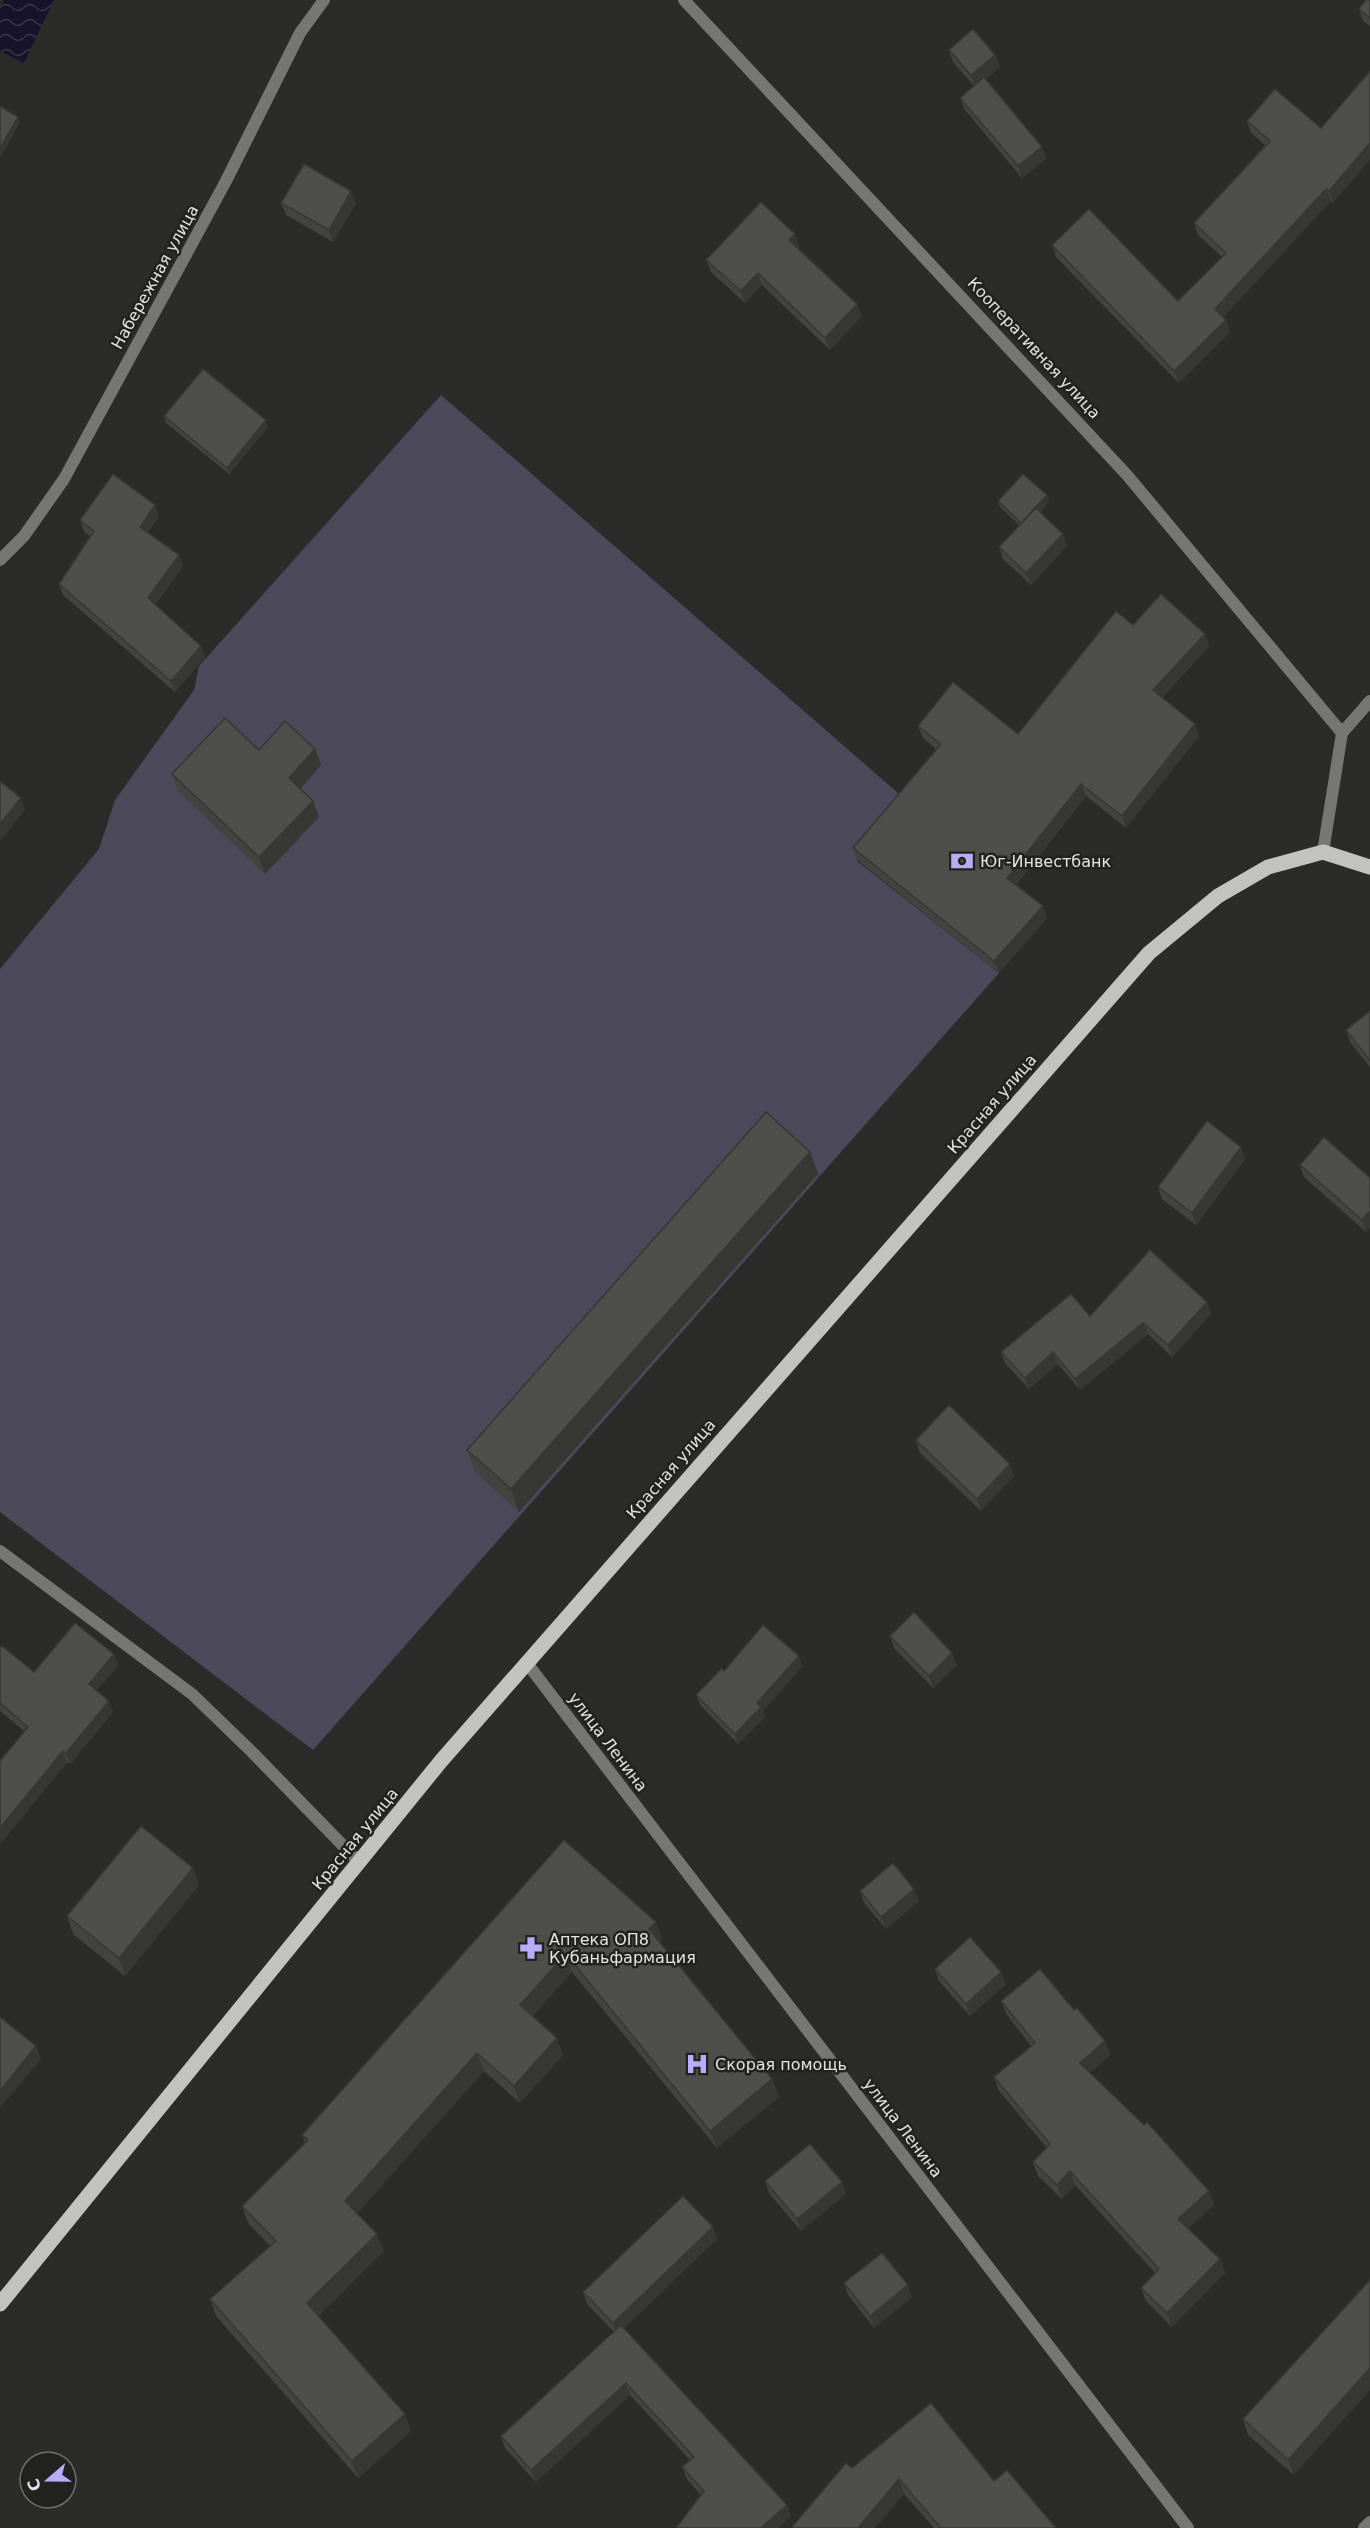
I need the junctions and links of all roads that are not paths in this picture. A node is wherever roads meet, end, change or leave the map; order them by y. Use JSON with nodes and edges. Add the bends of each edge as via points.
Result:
{"nodes":[{"id":1,"x":324,"y":0,"type":"edge"},
{"id":2,"x":684,"y":0,"type":"edge"},
{"id":3,"x":0,"y":560,"type":"edge"},
{"id":4,"x":1370,"y":701,"type":"edge"},
{"id":5,"x":1342,"y":733,"type":"junction"},
{"id":6,"x":1323,"y":852,"type":"junction"},
{"id":7,"x":1370,"y":867,"type":"edge"},
{"id":8,"x":0,"y":1551,"type":"edge"},
{"id":9,"x":526,"y":1662,"type":"junction"},
{"id":10,"x":359,"y":1862,"type":"junction"},
{"id":11,"x":0,"y":2304,"type":"edge"},
{"id":12,"x":1370,"y":2522,"type":"edge"},
{"id":13,"x":1188,"y":2528,"type":"edge"},
{"id":14,"x":1364,"y":2528,"type":"edge"}],
"edges":[{"from":1,"to":3,"type":"street","name":"Набережная улица","via":[[300,33],[226,181],[64,479],[24,536]]},
{"from":2,"to":5,"type":"street","name":"Кооперативная улица","via":[[1127,475]]},
{"from":4,"to":5,"type":"street"},
{"from":5,"to":6,"type":"street"},
{"from":6,"to":7,"type":"main road"},
{"from":6,"to":9,"type":"main road","name":"Красная улица","via":[[1268,867],[1218,896],[1149,953]]},
{"from":8,"to":10,"type":"street","via":[[192,1694]]},
{"from":9,"to":10,"type":"main road","name":"Красная улица"},
{"from":9,"to":13,"type":"street","name":"улица Ленина"},
{"from":10,"to":11,"type":"main road","name":"Красная улица"},
{"from":12,"to":14,"type":"street"}]}
